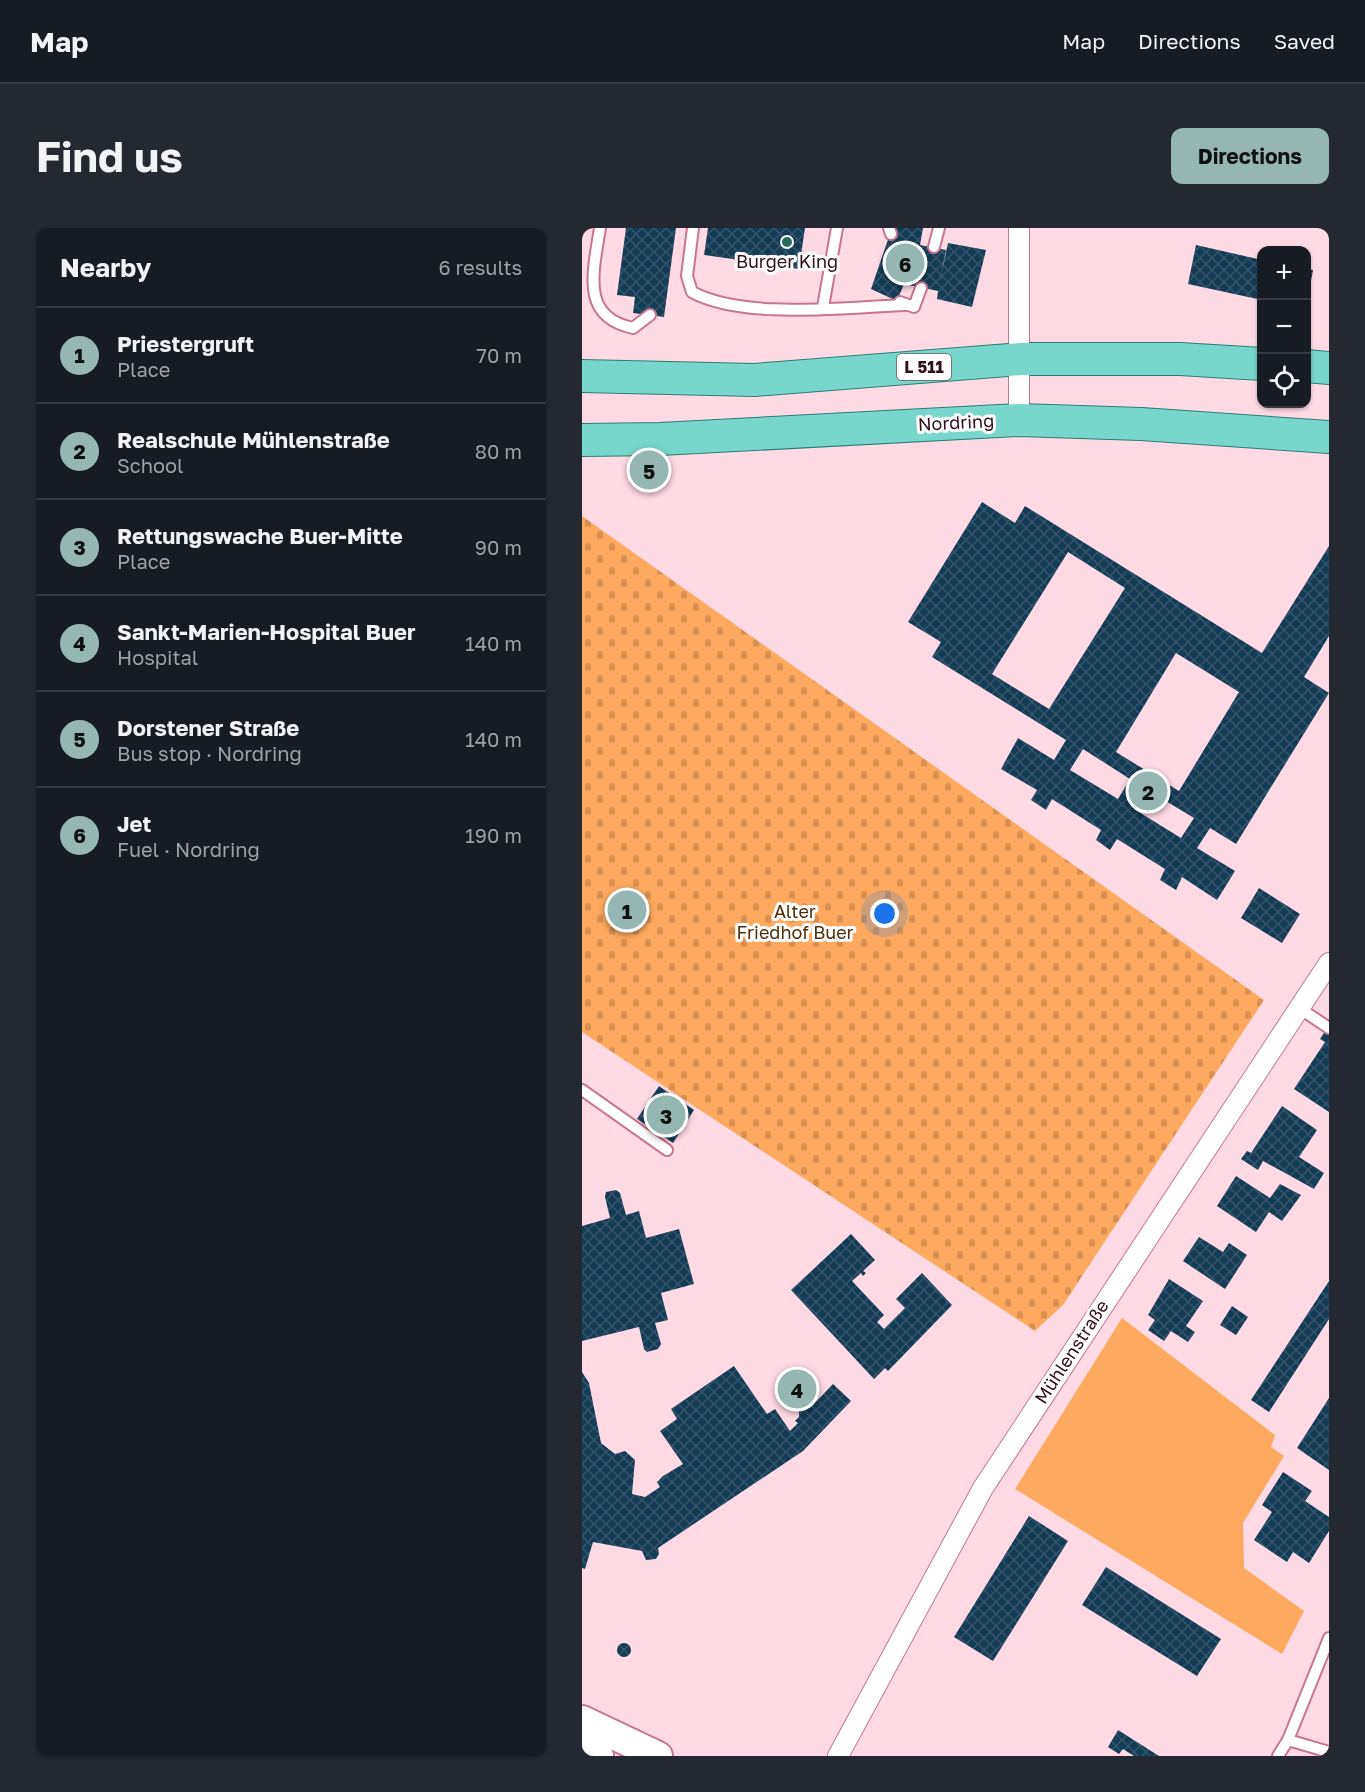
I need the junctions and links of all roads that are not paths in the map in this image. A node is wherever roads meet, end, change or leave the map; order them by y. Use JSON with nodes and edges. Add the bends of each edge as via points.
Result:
{"nodes":[{"id":1,"x":600,"y":228,"type":"edge"},
{"id":2,"x":693,"y":228,"type":"edge"},
{"id":3,"x":939,"y":228,"type":"edge"},
{"id":4,"x":1019,"y":228,"type":"edge"},
{"id":5,"x":835,"y":231,"type":"edge"},
{"id":6,"x":934,"y":247,"type":"dead end"},
{"id":7,"x":921,"y":288,"type":"dead end"},
{"id":8,"x":823,"y":308,"type":"junction"},
{"id":9,"x":650,"y":315,"type":"dead end"},
{"id":10,"x":1021,"y":360,"type":"junction"},
{"id":11,"x":1257,"y":364,"type":"edge"},
{"id":12,"x":1311,"y":366,"type":"edge"},
{"id":13,"x":1329,"y":368,"type":"edge"},
{"id":14,"x":582,"y":376,"type":"edge"},
{"id":15,"x":1019,"y":420,"type":"junction"},
{"id":16,"x":1329,"y":437,"type":"edge"},
{"id":17,"x":582,"y":440,"type":"edge"},
{"id":18,"x":1329,"y":963,"type":"edge"},
{"id":19,"x":1299,"y":1008,"type":"junction"},
{"id":20,"x":1329,"y":1028,"type":"edge"},
{"id":21,"x":582,"y":1090,"type":"edge"},
{"id":22,"x":667,"y":1150,"type":"dead end"},
{"id":23,"x":1329,"y":1638,"type":"edge"},
{"id":24,"x":582,"y":1720,"type":"edge"},
{"id":25,"x":1288,"y":1740,"type":"junction"},
{"id":26,"x":582,"y":1746,"type":"edge"},
{"id":27,"x":1329,"y":1752,"type":"edge"},
{"id":28,"x":599,"y":1756,"type":"edge"},
{"id":29,"x":658,"y":1756,"type":"edge"},
{"id":30,"x":838,"y":1756,"type":"edge"},
{"id":31,"x":1278,"y":1756,"type":"edge"}],
"edges":[{"from":1,"to":9,"type":"lane","via":[[586,283],[587,301],[596,317],[633,328]]},
{"from":2,"to":8,"type":"lane","via":[[687,276],[692,292],[708,301],[775,309]]},
{"from":3,"to":6,"type":"lane"},
{"from":4,"to":10,"type":"street"},
{"from":5,"to":8,"type":"lane"},
{"from":7,"to":8,"type":"lane","via":[[914,307],[901,303]]},
{"from":10,"to":11,"type":"main road","number":"L 511","via":[[1180,359]]},
{"from":10,"to":14,"type":"main road","number":"L 511","via":[[754,380]]},
{"from":10,"to":15,"type":"street"},
{"from":12,"to":13,"type":"main road"},
{"from":15,"to":16,"type":"main road","name":"Nordring"},
{"from":15,"to":17,"type":"main road","name":"Nordring"},
{"from":18,"to":19,"type":"street","name":"Mühlenstraße"},
{"from":19,"to":20,"type":"lane"},
{"from":19,"to":30,"type":"street","name":"Mühlenstraße","via":[[983,1488]]},
{"from":21,"to":22,"type":"lane"},
{"from":23,"to":25,"type":"lane"},
{"from":24,"to":29,"type":"street"},
{"from":25,"to":27,"type":"lane"},
{"from":25,"to":31,"type":"lane"},
{"from":26,"to":28,"type":"street"}]}
